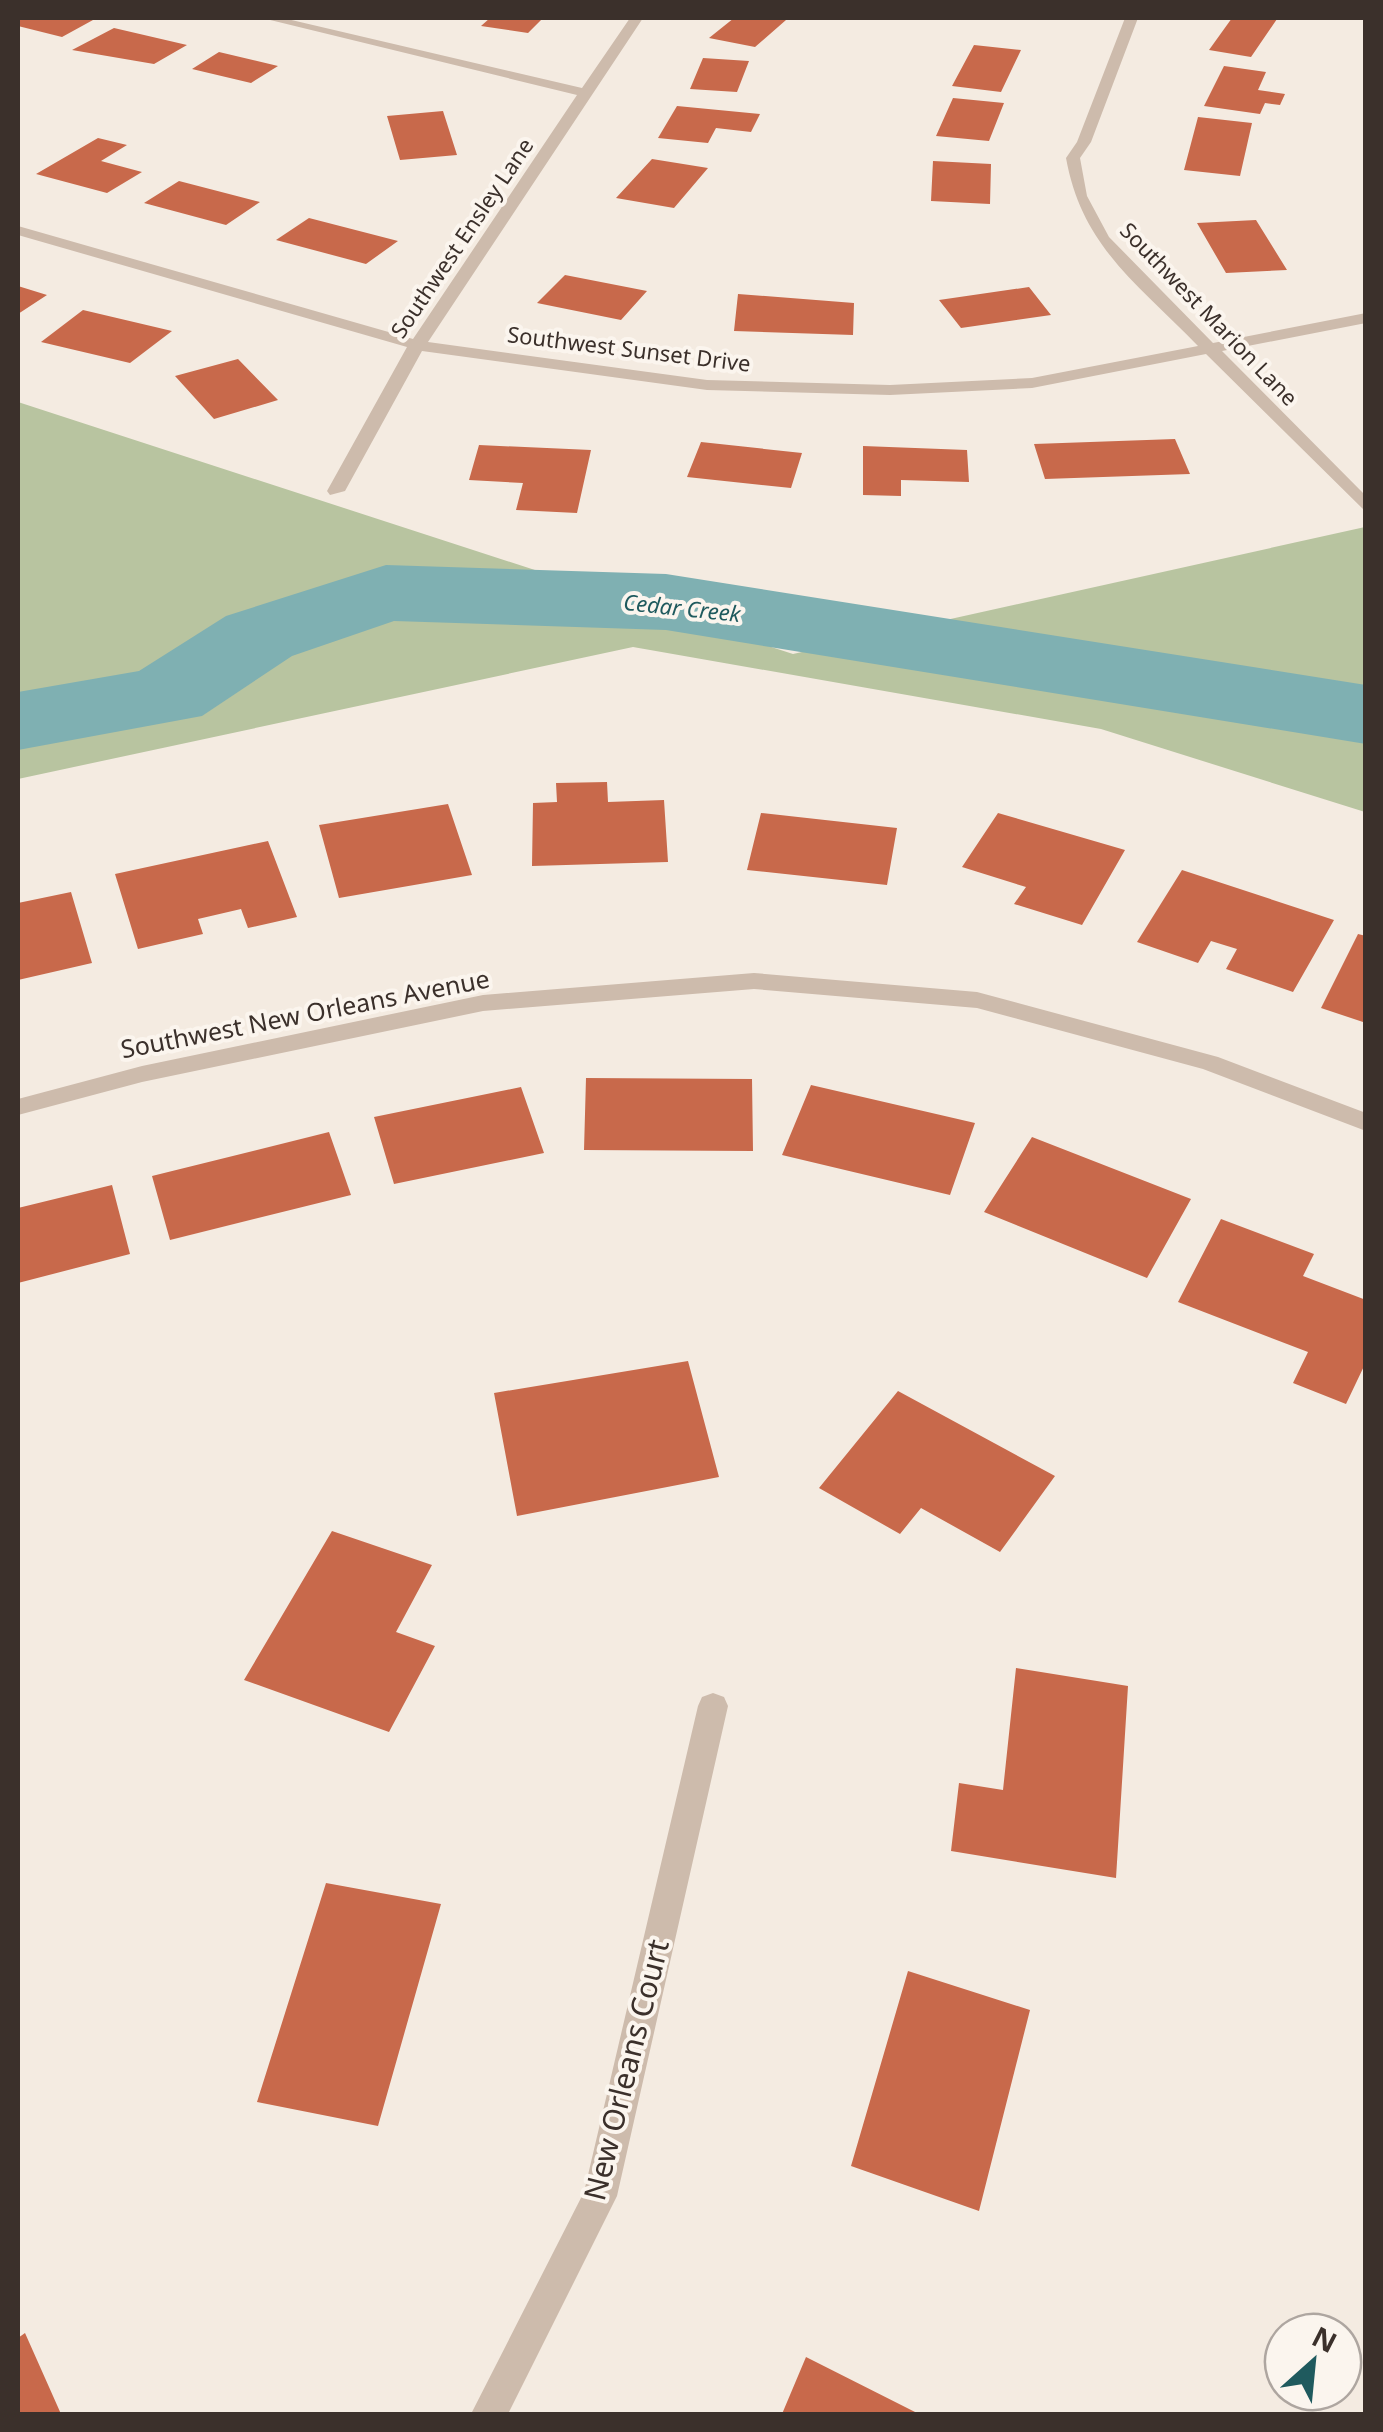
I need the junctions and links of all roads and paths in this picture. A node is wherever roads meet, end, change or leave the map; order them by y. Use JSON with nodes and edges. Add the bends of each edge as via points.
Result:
{"nodes":[{"id":1,"x":268,"y":18,"type":"edge"},
{"id":2,"x":636,"y":18,"type":"edge"},
{"id":3,"x":1132,"y":18,"type":"edge"},
{"id":4,"x":586,"y":93,"type":"junction"},
{"id":5,"x":18,"y":230,"type":"edge"},
{"id":6,"x":1366,"y":318,"type":"edge"},
{"id":7,"x":417,"y":345,"type":"junction"},
{"id":8,"x":1212,"y":350,"type":"junction"},
{"id":9,"x":336,"y":491,"type":"dead end"},
{"id":10,"x":1366,"y":507,"type":"edge"},
{"id":11,"x":18,"y":1106,"type":"edge"},
{"id":12,"x":1366,"y":1123,"type":"edge"},
{"id":13,"x":713,"y":1706,"type":"dead end"},
{"id":14,"x":490,"y":2414,"type":"edge"}],
"edges":[{"from":1,"to":4,"type":"street"},
{"from":2,"to":4,"type":"street","name":"Southwest Ensley Lane"},
{"from":3,"to":8,"type":"street","name":"Southwest Marion Lane","via":[[1073,158],[1080,196],[1102,239]]},
{"from":4,"to":7,"type":"street","name":"Southwest Ensley Lane"},
{"from":5,"to":7,"type":"street","name":"Southwest Sunset Drive"},
{"from":6,"to":8,"type":"street","name":"Southwest Sunset Drive"},
{"from":7,"to":8,"type":"street","name":"Southwest Sunset Drive","via":[[707,385],[890,390],[1032,382]]},
{"from":7,"to":9,"type":"street","name":"Southwest Ensley Lane"},
{"from":8,"to":10,"type":"street","name":"Southwest Marion Lane"},
{"from":11,"to":12,"type":"street","name":"Southwest New Orleans Avenue","via":[[482,1004],[754,981],[977,1000],[1210,1063]]},
{"from":13,"to":14,"type":"street","name":"New Orleans Court","via":[[600,2196]]}]}
